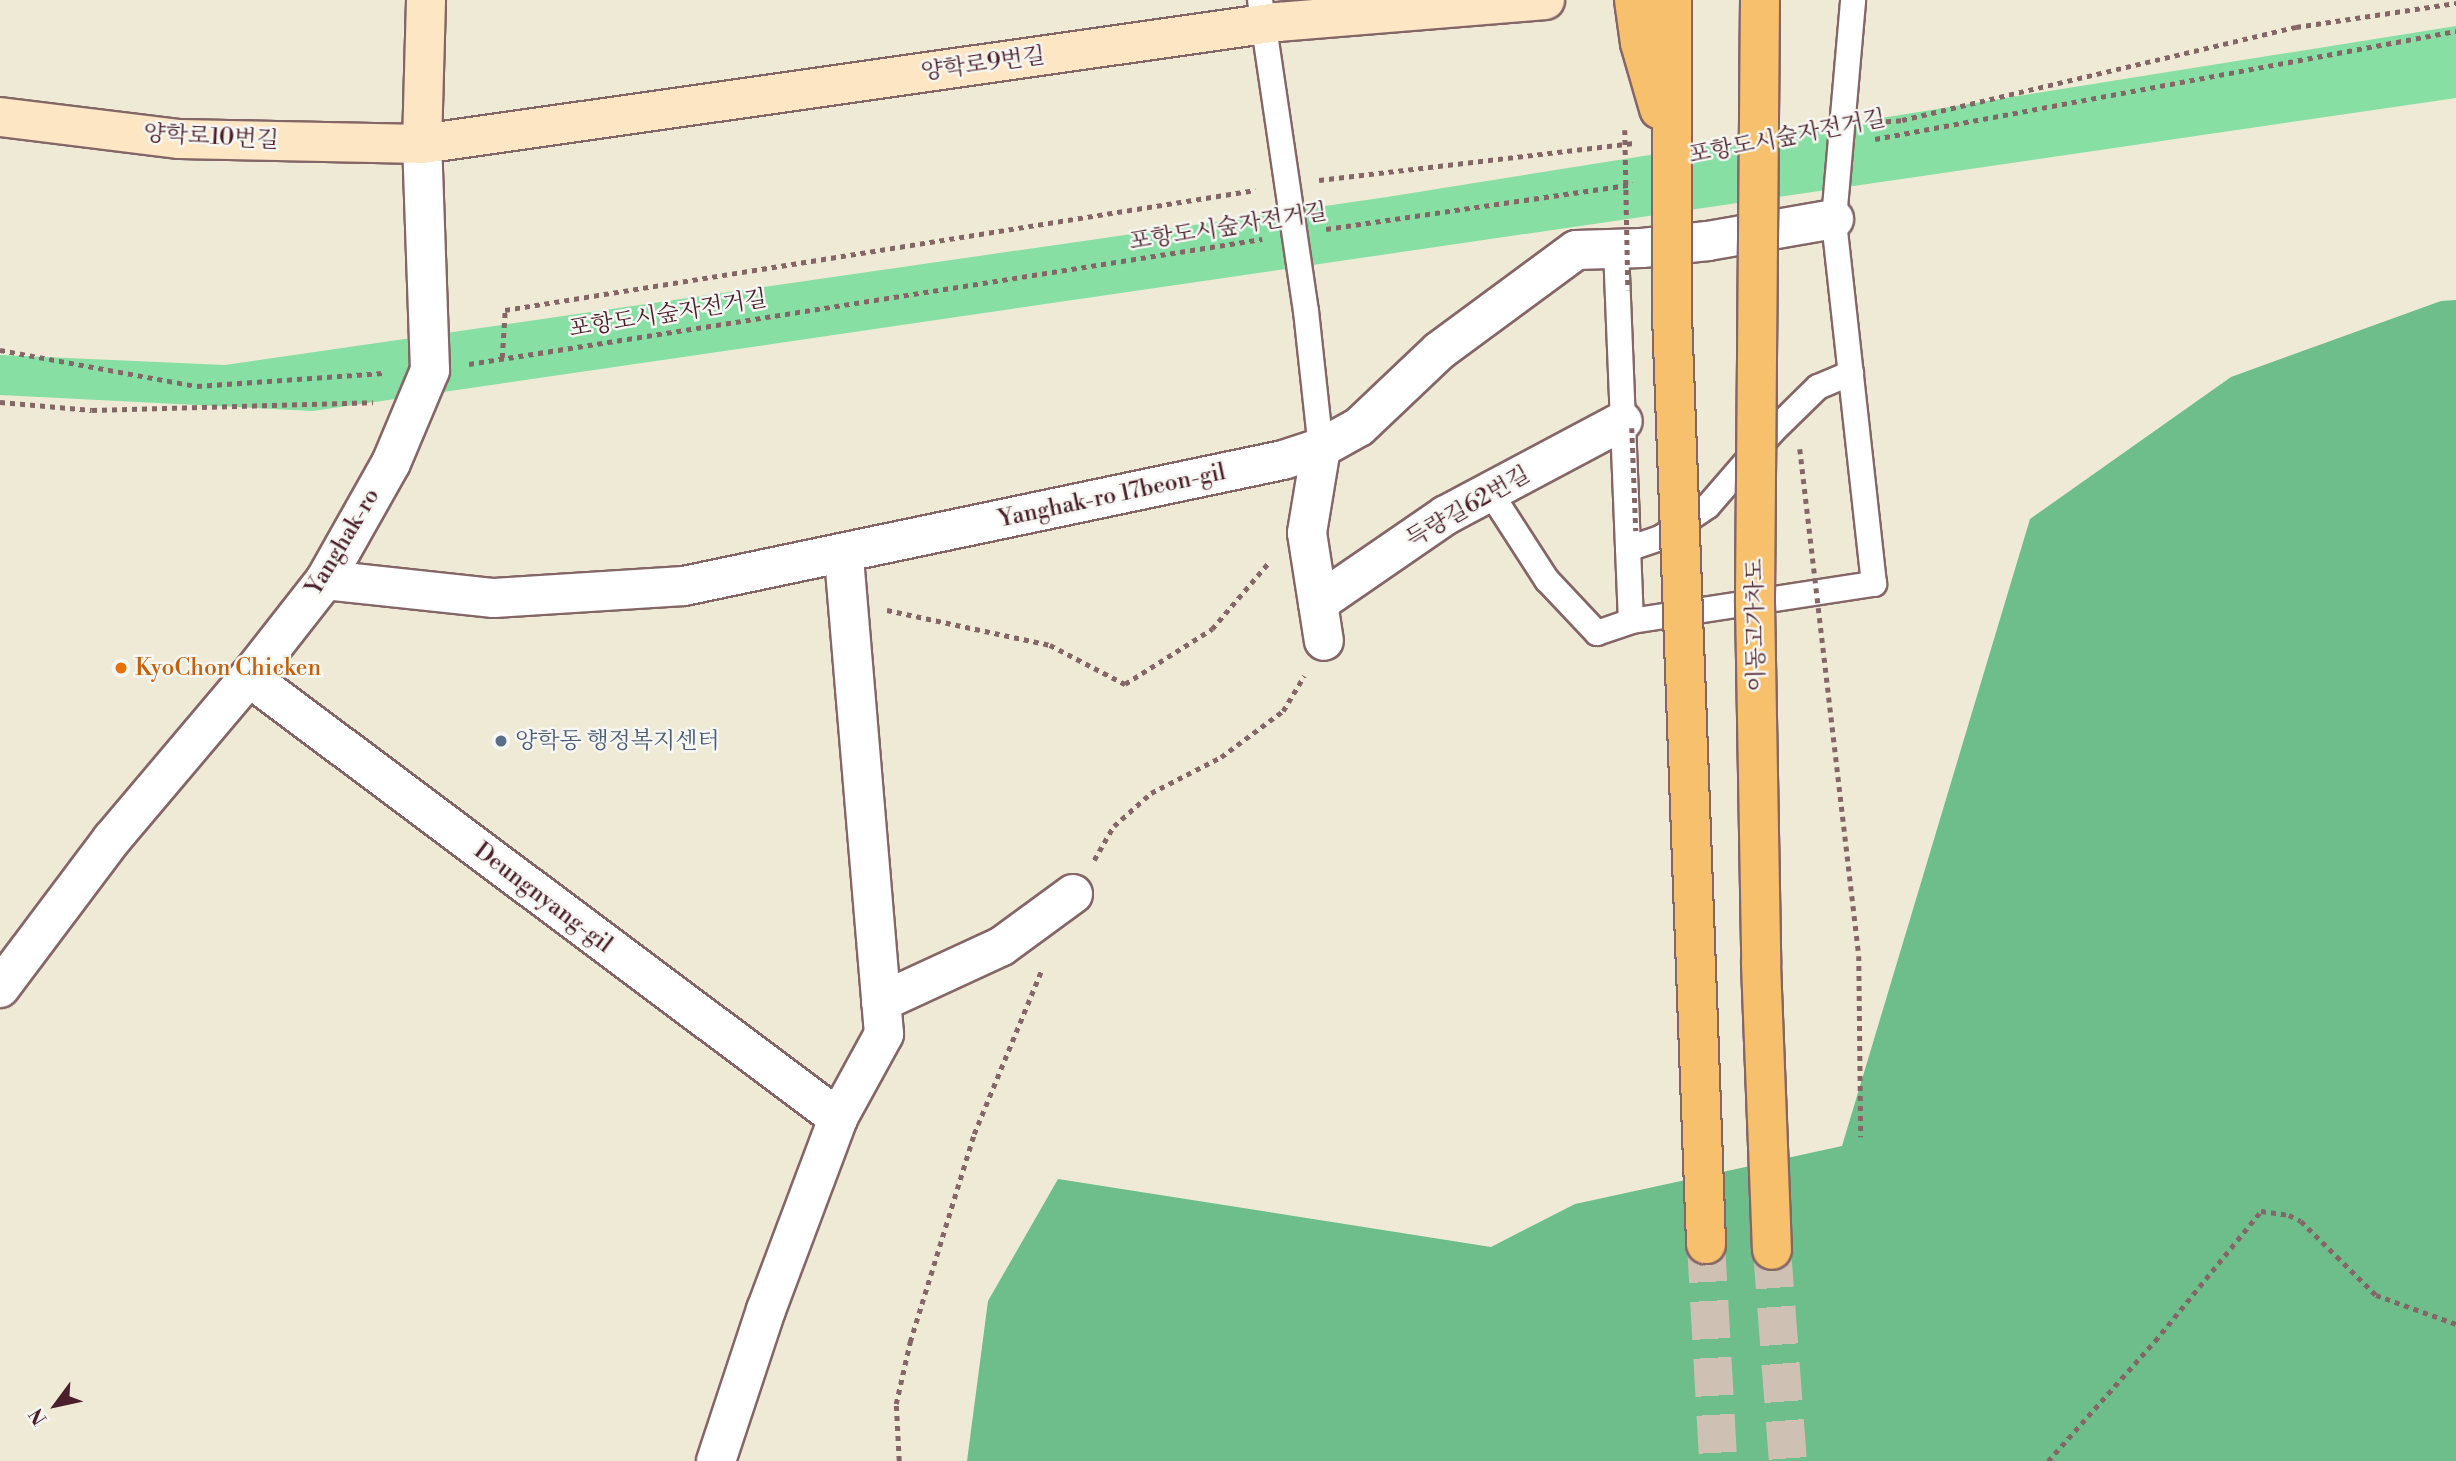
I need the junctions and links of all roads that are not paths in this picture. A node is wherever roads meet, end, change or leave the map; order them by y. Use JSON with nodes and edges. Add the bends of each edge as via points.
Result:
{"nodes":[{"id":1,"x":426,"y":0,"type":"edge"},
{"id":2,"x":1545,"y":0,"type":"edge"},
{"id":3,"x":1634,"y":0,"type":"edge"},
{"id":4,"x":1672,"y":0,"type":"edge"},
{"id":5,"x":1760,"y":0,"type":"edge"},
{"id":6,"x":1853,"y":0,"type":"edge"},
{"id":7,"x":1262,"y":12,"type":"edge"},
{"id":8,"x":0,"y":117,"type":"edge"},
{"id":9,"x":422,"y":144,"type":"junction"},
{"id":10,"x":1656,"y":176,"type":"junction"},
{"id":11,"x":1834,"y":219,"type":"junction"},
{"id":12,"x":1621,"y":231,"type":"junction"},
{"id":13,"x":1850,"y":373,"type":"junction"},
{"id":14,"x":1623,"y":421,"type":"junction"},
{"id":15,"x":1321,"y":448,"type":"junction"},
{"id":16,"x":1490,"y":492,"type":"junction"},
{"id":17,"x":1628,"y":550,"type":"junction"},
{"id":18,"x":844,"y":552,"type":"junction"},
{"id":19,"x":325,"y":580,"type":"junction"},
{"id":20,"x":1318,"y":603,"type":"junction"},
{"id":21,"x":1631,"y":621,"type":"junction"},
{"id":22,"x":1324,"y":641,"type":"road end"},
{"id":23,"x":248,"y":677,"type":"junction"},
{"id":24,"x":1073,"y":894,"type":"road end"},
{"id":25,"x":0,"y":988,"type":"edge"},
{"id":26,"x":881,"y":1002,"type":"junction"},
{"id":27,"x":838,"y":1118,"type":"junction"},
{"id":28,"x":1706,"y":1244,"type":"tunnel mouth"},
{"id":29,"x":1772,"y":1250,"type":"tunnel mouth"},
{"id":30,"x":716,"y":1461,"type":"edge"}],
"edges":[{"from":1,"to":9,"type":"main road","name":"Yanghak-ro"},
{"from":2,"to":7,"type":"main road","name":"양학로9번길"},
{"from":3,"to":10,"type":"main road","bridge":true,"via":[[1640,43],[1662,119]]},
{"from":4,"to":10,"type":"main road","bridge":true},
{"from":5,"to":29,"type":"main road","name":"이동고가차도","bridge":true,"via":[[1755,603]]},
{"from":6,"to":11,"type":"lane"},
{"from":7,"to":9,"type":"main road","name":"양학로9번길"},
{"from":7,"to":15,"type":"lane"},
{"from":8,"to":9,"type":"main road","name":"양학로10번길","via":[[180,139]]},
{"from":9,"to":19,"type":"street","name":"Yanghak-ro","via":[[423,386],[391,463]]},
{"from":10,"to":28,"type":"main road","bridge":true,"via":[[1672,315]]},
{"from":11,"to":12,"type":"street","name":"Yanghak-ro 17beon-gil","via":[[1708,241]]},
{"from":11,"to":13,"type":"lane"},
{"from":12,"to":14,"type":"lane"},
{"from":12,"to":15,"type":"street","name":"Yanghak-ro 17beon-gil","via":[[1576,250],[1439,351],[1359,427]]},
{"from":13,"to":17,"type":"lane","via":[[1818,387],[1708,506],[1662,537]]},
{"from":13,"to":21,"type":"lane","via":[[1874,584]]},
{"from":14,"to":16,"type":"street","name":"득량길62번길"},
{"from":14,"to":17,"type":"lane"},
{"from":15,"to":18,"type":"street","name":"Yanghak-ro 17beon-gil","via":[[1283,460]]},
{"from":15,"to":20,"type":"street","via":[[1307,533]]},
{"from":16,"to":20,"type":"street","name":"득량길62번길","via":[[1446,515]]},
{"from":16,"to":21,"type":"lane","via":[[1547,580],[1597,633]]},
{"from":17,"to":21,"type":"lane"},
{"from":18,"to":19,"type":"street","name":"Yanghak-ro 17beon-gil","via":[[684,586],[494,598]]},
{"from":18,"to":26,"type":"street"},
{"from":19,"to":23,"type":"street","name":"Yanghak-ro"},
{"from":20,"to":22,"type":"street"},
{"from":23,"to":25,"type":"street","name":"Yanghak-ro","via":[[112,839]]},
{"from":23,"to":27,"type":"street","name":"Deungnyang-gil"},
{"from":24,"to":26,"type":"street","via":[[1002,946]]},
{"from":26,"to":27,"type":"street","via":[[884,1034]]},
{"from":27,"to":30,"type":"street"}]}
